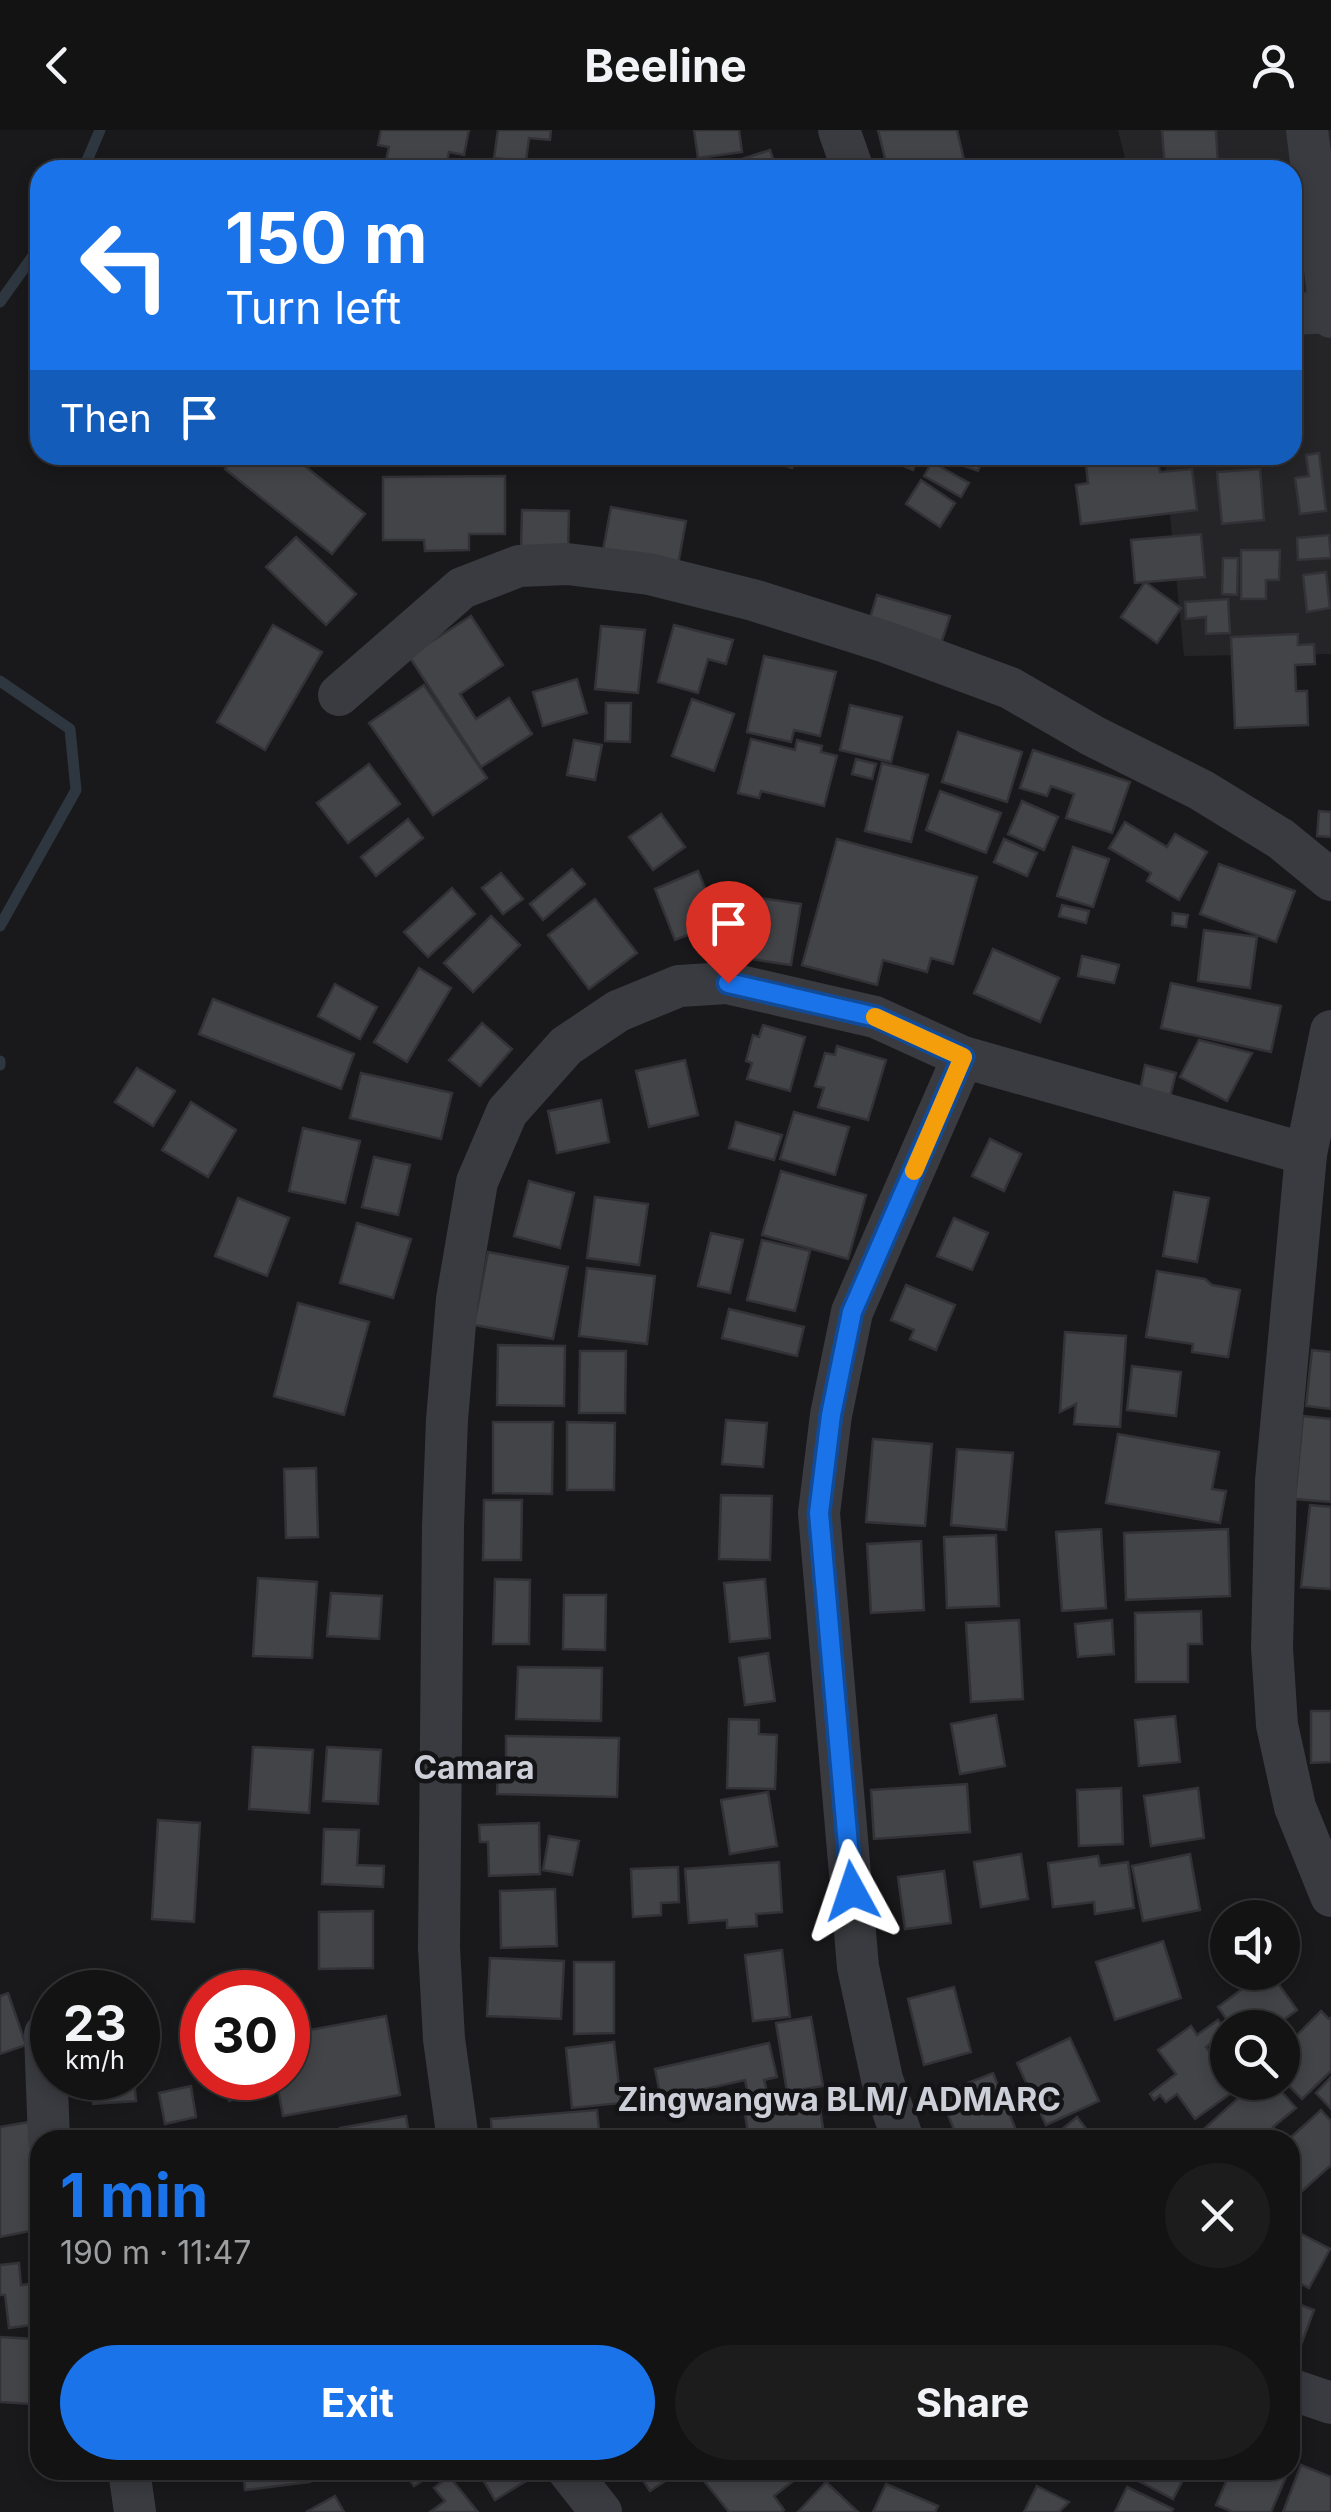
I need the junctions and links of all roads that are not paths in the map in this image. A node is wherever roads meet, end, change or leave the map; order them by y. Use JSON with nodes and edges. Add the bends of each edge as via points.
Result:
{"nodes":[{"id":1,"x":839,"y":130,"type":"edge"},
{"id":2,"x":1308,"y":130,"type":"edge"},
{"id":3,"x":850,"y":160,"type":"edge"},
{"id":4,"x":1302,"y":314,"type":"edge"},
{"id":5,"x":1331,"y":314,"type":"edge"},
{"id":6,"x":339,"y":696,"type":"dead end"},
{"id":7,"x":1331,"y":880,"type":"edge"},
{"id":8,"x":1331,"y":1031,"type":"edge"},
{"id":9,"x":963,"y":1057,"type":"junction"},
{"id":10,"x":1306,"y":1154,"type":"junction"},
{"id":11,"x":1331,"y":1896,"type":"edge"},
{"id":12,"x":47,"y":2100,"type":"edge"},
{"id":13,"x":49,"y":2130,"type":"edge"},
{"id":14,"x":457,"y":2130,"type":"edge"},
{"id":15,"x":900,"y":2130,"type":"edge"},
{"id":16,"x":1300,"y":2392,"type":"edge"},
{"id":17,"x":1331,"y":2404,"type":"edge"},
{"id":18,"x":130,"y":2480,"type":"edge"},
{"id":19,"x":135,"y":2512,"type":"edge"}],
"edges":[{"from":1,"to":3,"type":"street"},
{"from":2,"to":5,"type":"street"},
{"from":4,"to":5,"type":"street"},
{"from":6,"to":7,"type":"street","via":[[462,588],[518,566],[568,564],[649,574],[886,642],[1010,688],[1201,790]]},
{"from":8,"to":10,"type":"street"},
{"from":9,"to":10,"type":"street"},
{"from":9,"to":14,"type":"street","via":[[876,1017],[728,983],[679,986],[618,1012],[566,1046],[507,1112],[476,1182],[456,1299],[447,1420],[440,1948]]},
{"from":9,"to":15,"type":"street","via":[[852,1312],[819,1513],[858,1967]]},
{"from":10,"to":11,"type":"street","via":[[1276,1481],[1272,1648],[1277,1725],[1296,1807]]},
{"from":12,"to":13,"type":"street"},
{"from":16,"to":17,"type":"street"},
{"from":18,"to":19,"type":"street"}]}
